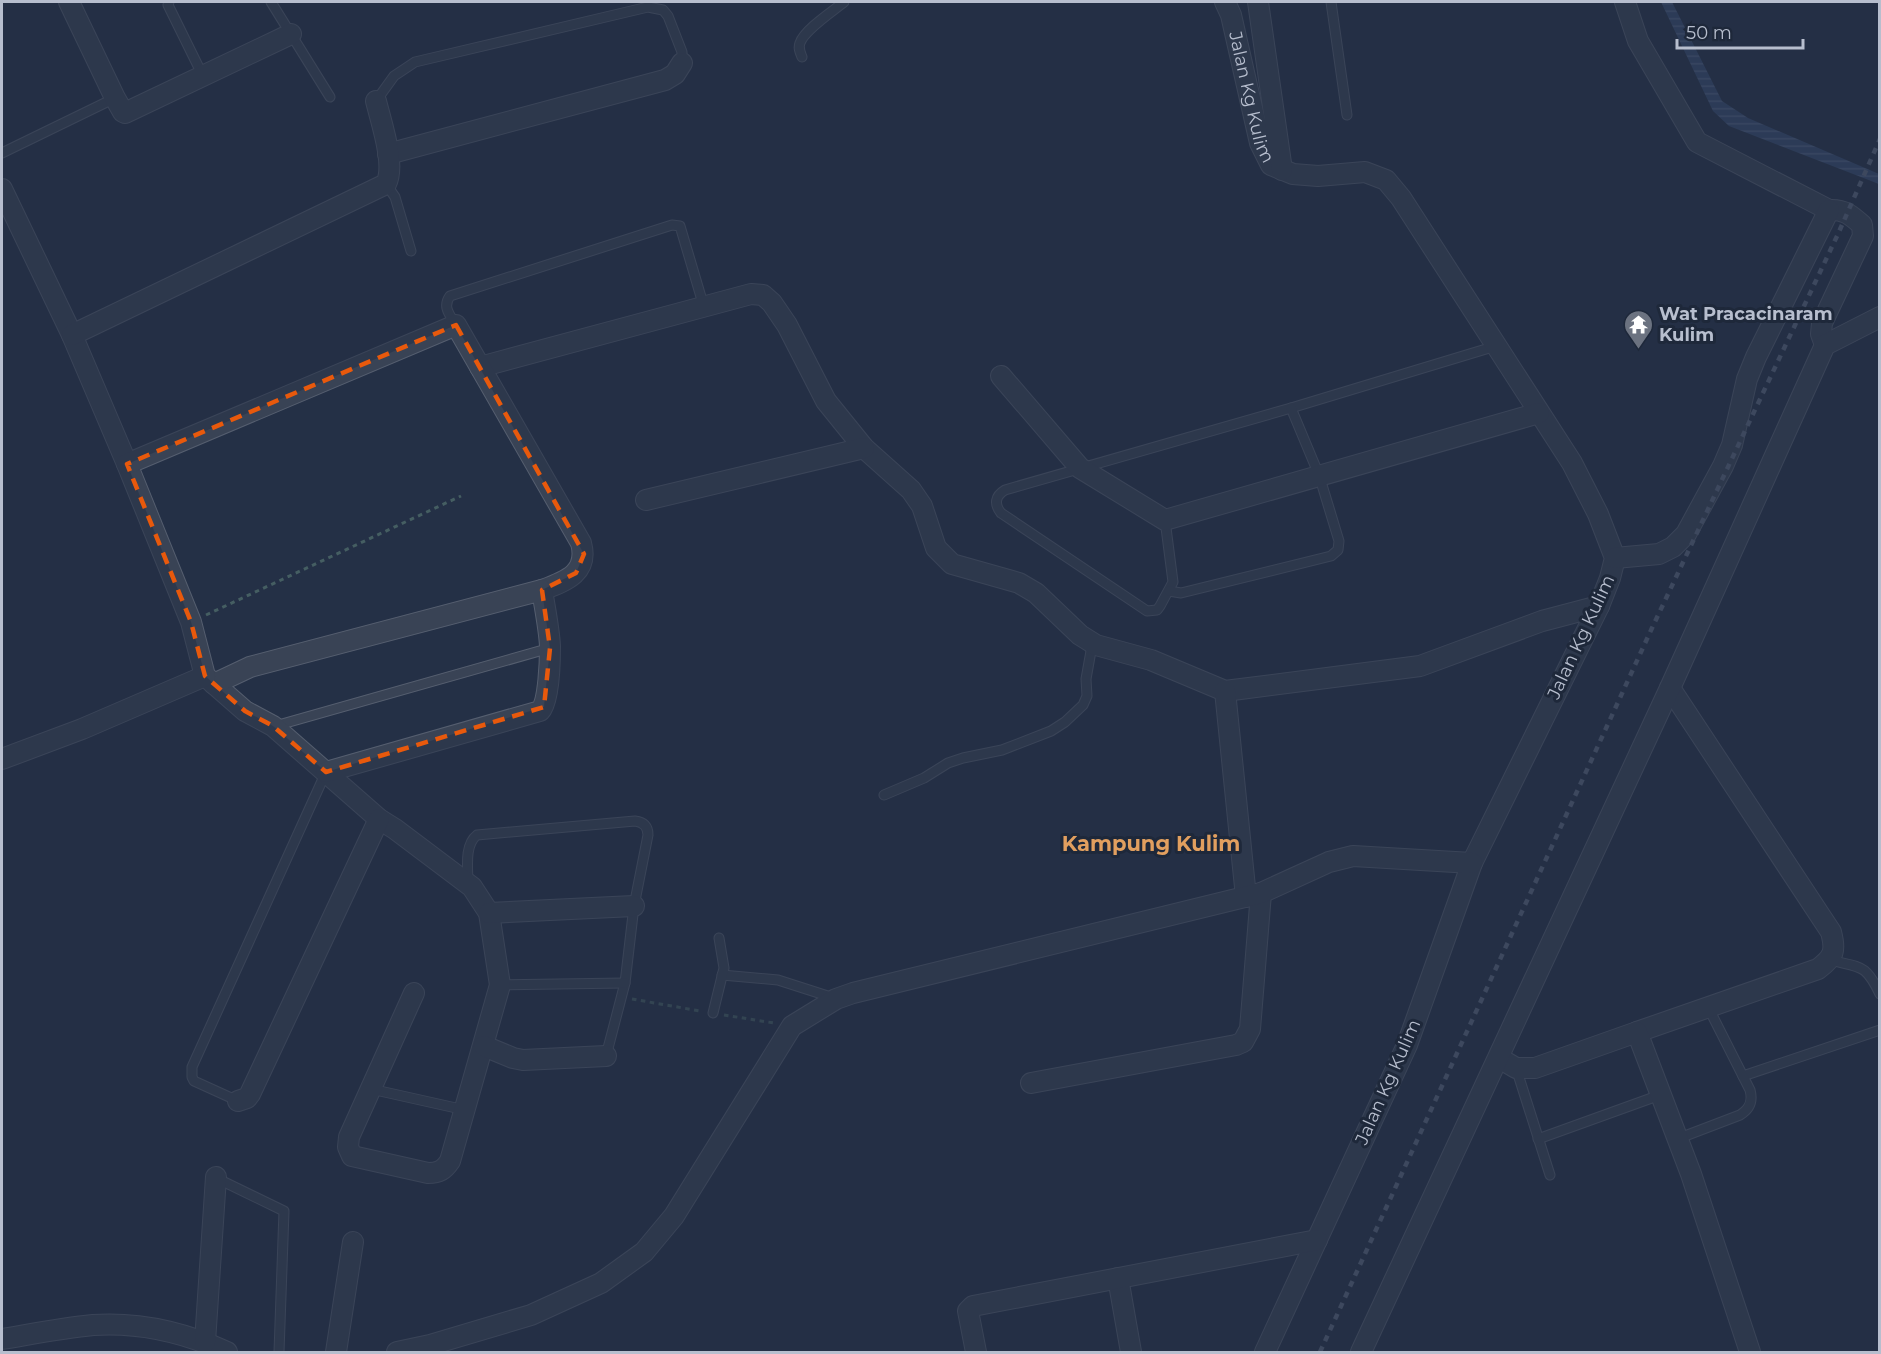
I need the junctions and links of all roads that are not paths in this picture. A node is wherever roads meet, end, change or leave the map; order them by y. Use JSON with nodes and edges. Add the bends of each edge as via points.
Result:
{"nodes":[{"id":1,"x":69,"y":2,"type":"edge"},
{"id":2,"x":169,"y":2,"type":"edge"},
{"id":3,"x":271,"y":2,"type":"edge"},
{"id":4,"x":844,"y":2,"type":"edge"},
{"id":5,"x":1225,"y":2,"type":"edge"},
{"id":6,"x":1258,"y":2,"type":"edge"},
{"id":7,"x":1331,"y":2,"type":"edge"},
{"id":8,"x":1625,"y":2,"type":"edge"},
{"id":9,"x":291,"y":34,"type":"junction"},
{"id":10,"x":802,"y":57,"type":"dead end"},
{"id":11,"x":682,"y":63,"type":"joint"},
{"id":12,"x":203,"y":76,"type":"junction"},
{"id":13,"x":115,"y":98,"type":"junction"},
{"id":14,"x":330,"y":98,"type":"dead end"},
{"id":15,"x":376,"y":100,"type":"joint"},
{"id":16,"x":1347,"y":115,"type":"dead end"},
{"id":17,"x":2,"y":153,"type":"edge"},
{"id":18,"x":388,"y":154,"type":"junction"},
{"id":19,"x":1282,"y":170,"type":"junction"},
{"id":20,"x":386,"y":184,"type":"junction"},
{"id":21,"x":4,"y":200,"type":"edge"},
{"id":22,"x":1829,"y":210,"type":"junction"},
{"id":23,"x":411,"y":250,"type":"dead end"},
{"id":24,"x":704,"y":307,"type":"junction"},
{"id":25,"x":1880,"y":317,"type":"edge"},
{"id":26,"x":456,"y":326,"type":"junction"},
{"id":27,"x":72,"y":335,"type":"junction"},
{"id":28,"x":1825,"y":345,"type":"junction"},
{"id":29,"x":1496,"y":346,"type":"junction"},
{"id":30,"x":480,"y":367,"type":"junction"},
{"id":31,"x":1001,"y":376,"type":"dead end"},
{"id":32,"x":1291,"y":408,"type":"junction"},
{"id":33,"x":1539,"y":412,"type":"junction"},
{"id":34,"x":864,"y":448,"type":"junction"},
{"id":35,"x":127,"y":464,"type":"junction"},
{"id":36,"x":1080,"y":468,"type":"junction"},
{"id":37,"x":1319,"y":475,"type":"junction"},
{"id":38,"x":646,"y":500,"type":"dead end"},
{"id":39,"x":1165,"y":520,"type":"junction"},
{"id":40,"x":1615,"y":558,"type":"junction"},
{"id":41,"x":542,"y":590,"type":"junction"},
{"id":42,"x":1169,"y":591,"type":"junction"},
{"id":43,"x":1599,"y":606,"type":"junction"},
{"id":44,"x":1088,"y":640,"type":"junction"},
{"id":45,"x":550,"y":648,"type":"junction"},
{"id":46,"x":209,"y":680,"type":"junction"},
{"id":47,"x":1670,"y":688,"type":"junction"},
{"id":48,"x":1225,"y":691,"type":"junction"},
{"id":49,"x":273,"y":726,"type":"junction"},
{"id":50,"x":2,"y":759,"type":"edge"},
{"id":51,"x":326,"y":771,"type":"junction"},
{"id":52,"x":884,"y":795,"type":"dead end"},
{"id":53,"x":379,"y":819,"type":"junction"},
{"id":54,"x":1472,"y":863,"type":"junction"},
{"id":55,"x":468,"y":884,"type":"junction"},
{"id":56,"x":1254,"y":895,"type":"junction"},
{"id":57,"x":634,"y":906,"type":"junction"},
{"id":58,"x":489,"y":913,"type":"junction"},
{"id":59,"x":719,"y":938,"type":"dead end"},
{"id":60,"x":1830,"y":960,"type":"junction"},
{"id":61,"x":722,"y":975,"type":"junction"},
{"id":62,"x":625,"y":983,"type":"junction"},
{"id":63,"x":500,"y":985,"type":"junction"},
{"id":64,"x":414,"y":993,"type":"dead end"},
{"id":65,"x":1880,"y":994,"type":"edge"},
{"id":66,"x":836,"y":999,"type":"junction"},
{"id":67,"x":1708,"y":1007,"type":"junction"},
{"id":68,"x":713,"y":1013,"type":"dead end"},
{"id":69,"x":1880,"y":1030,"type":"edge"},
{"id":70,"x":1637,"y":1032,"type":"junction"},
{"id":71,"x":484,"y":1046,"type":"junction"},
{"id":72,"x":606,"y":1056,"type":"joint"},
{"id":73,"x":1507,"y":1063,"type":"junction"},
{"id":74,"x":1743,"y":1076,"type":"junction"},
{"id":75,"x":1030,"y":1083,"type":"dead end"},
{"id":76,"x":372,"y":1089,"type":"junction"},
{"id":77,"x":1660,"y":1095,"type":"junction"},
{"id":78,"x":238,"y":1101,"type":"joint"},
{"id":79,"x":465,"y":1110,"type":"junction"},
{"id":80,"x":1538,"y":1139,"type":"junction"},
{"id":81,"x":1677,"y":1139,"type":"junction"},
{"id":82,"x":1550,"y":1174,"type":"dead end"},
{"id":83,"x":216,"y":1177,"type":"joint"},
{"id":84,"x":1317,"y":1240,"type":"junction"},
{"id":85,"x":352,"y":1242,"type":"dead end"},
{"id":86,"x":1118,"y":1278,"type":"junction"},
{"id":87,"x":2,"y":1339,"type":"edge"},
{"id":88,"x":205,"y":1342,"type":"junction"},
{"id":89,"x":1263,"y":1352,"type":"edge"},
{"id":90,"x":227,"y":1353,"type":"edge"},
{"id":91,"x":279,"y":1353,"type":"edge"},
{"id":92,"x":336,"y":1353,"type":"edge"},
{"id":93,"x":396,"y":1353,"type":"edge"},
{"id":94,"x":976,"y":1353,"type":"edge"},
{"id":95,"x":1131,"y":1353,"type":"edge"},
{"id":96,"x":1360,"y":1353,"type":"edge"},
{"id":97,"x":1750,"y":1353,"type":"edge"}],
"edges":[{"from":1,"to":13,"type":"street"},
{"from":2,"to":12,"type":"lane"},
{"from":3,"to":9,"type":"lane"},
{"from":4,"to":10,"type":"lane","via":[[800,41]]},
{"from":5,"to":19,"type":"street","name":"Jalan Kg Kulim","via":[[1260,143],[1271,165]]},
{"from":6,"to":19,"type":"street"},
{"from":7,"to":16,"type":"lane"},
{"from":8,"to":22,"type":"street","via":[[1638,41],[1697,141]]},
{"from":9,"to":12,"type":"street"},
{"from":9,"to":14,"type":"lane"},
{"from":11,"to":15,"type":"lane","via":[[682,52],[668,16],[663,10],[648,7],[415,62],[394,76]]},
{"from":11,"to":18,"type":"street","via":[[665,80]]},
{"from":12,"to":13,"type":"street","via":[[125,113]]},
{"from":13,"to":17,"type":"lane"},
{"from":15,"to":18,"type":"street"},
{"from":18,"to":20,"type":"street","via":[[390,177]]},
{"from":19,"to":29,"type":"street","name":"Jalan Kg Kulim","via":[[1318,176],[1365,172],[1386,180]]},
{"from":20,"to":23,"type":"lane","via":[[395,196]]},
{"from":20,"to":27,"type":"street"},
{"from":21,"to":27,"type":"street"},
{"from":22,"to":28,"type":"street","via":[[1848,212],[1862,225],[1863,236],[1822,323]]},
{"from":22,"to":40,"type":"street","via":[[1756,357],[1732,445],[1686,534],[1659,554]]},
{"from":24,"to":26,"type":"lane","via":[[680,226],[672,225],[450,296],[447,309]]},
{"from":24,"to":30,"type":"street"},
{"from":24,"to":34,"type":"street","via":[[751,294],[763,295],[787,326],[826,402]]},
{"from":25,"to":28,"type":"street"},
{"from":26,"to":30,"type":"street"},
{"from":26,"to":35,"type":"street"},
{"from":27,"to":35,"type":"street"},
{"from":28,"to":47,"type":"street"},
{"from":29,"to":32,"type":"lane"},
{"from":29,"to":33,"type":"street","name":"Jalan Kg Kulim"},
{"from":30,"to":41,"type":"street","via":[[581,543],[584,554],[576,573]]},
{"from":31,"to":36,"type":"street"},
{"from":32,"to":36,"type":"lane"},
{"from":32,"to":37,"type":"lane"},
{"from":33,"to":37,"type":"street"},
{"from":33,"to":40,"type":"street","name":"Jalan Kg Kulim","via":[[1572,463]]},
{"from":34,"to":38,"type":"street"},
{"from":34,"to":44,"type":"street","via":[[910,490],[922,506],[936,548],[952,564],[1018,583],[1036,593]]},
{"from":35,"to":46,"type":"street","via":[[191,622]]},
{"from":36,"to":39,"type":"street"},
{"from":36,"to":42,"type":"lane","via":[[1005,490],[996,500],[997,507],[1147,611],[1157,610]]},
{"from":37,"to":39,"type":"street"},
{"from":37,"to":42,"type":"lane","via":[[1339,541],[1335,554],[1181,593]]},
{"from":39,"to":42,"type":"lane","via":[[1173,579]]},
{"from":40,"to":43,"type":"street","name":"Jalan Kg Kulim"},
{"from":41,"to":45,"type":"street"},
{"from":41,"to":46,"type":"street"},
{"from":43,"to":48,"type":"street","via":[[1542,621],[1420,666]]},
{"from":43,"to":54,"type":"street","name":"Jalan Kg Kulim"},
{"from":44,"to":48,"type":"street","via":[[1151,660]]},
{"from":44,"to":52,"type":"lane","via":[[1087,696],[1065,722],[1002,750],[948,763]]},
{"from":45,"to":49,"type":"lane"},
{"from":45,"to":51,"type":"street","via":[[546,698],[540,711]]},
{"from":46,"to":49,"type":"street","via":[[245,711]]},
{"from":46,"to":50,"type":"street"},
{"from":47,"to":60,"type":"street","via":[[1831,932],[1835,946]]},
{"from":47,"to":73,"type":"street"},
{"from":48,"to":56,"type":"street"},
{"from":49,"to":51,"type":"street"},
{"from":51,"to":53,"type":"street"},
{"from":51,"to":78,"type":"lane","via":[[192,1067],[194,1081]]},
{"from":53,"to":55,"type":"street"},
{"from":53,"to":78,"type":"street","via":[[250,1094]]},
{"from":54,"to":56,"type":"street","via":[[1353,856],[1329,862]]},
{"from":54,"to":84,"type":"street","name":"Jalan Kg Kulim","via":[[1407,1044]]},
{"from":55,"to":57,"type":"lane","via":[[469,846],[477,835],[640,821],[648,835]]},
{"from":55,"to":58,"type":"street"},
{"from":56,"to":66,"type":"street"},
{"from":56,"to":75,"type":"street","via":[[1250,1029],[1243,1042]]},
{"from":57,"to":58,"type":"street"},
{"from":57,"to":62,"type":"lane"},
{"from":58,"to":63,"type":"street"},
{"from":59,"to":61,"type":"lane"},
{"from":60,"to":65,"type":"lane","via":[[1864,969]]},
{"from":60,"to":67,"type":"street","via":[[1818,969]]},
{"from":61,"to":66,"type":"lane","via":[[778,980]]},
{"from":61,"to":68,"type":"lane"},
{"from":62,"to":63,"type":"lane"},
{"from":62,"to":72,"type":"lane"},
{"from":63,"to":71,"type":"street"},
{"from":64,"to":76,"type":"street"},
{"from":66,"to":93,"type":"street","via":[[792,1026],[674,1216],[644,1252],[601,1282],[531,1315]]},
{"from":67,"to":70,"type":"street"},
{"from":67,"to":74,"type":"lane"},
{"from":69,"to":74,"type":"lane"},
{"from":70,"to":73,"type":"street","via":[[1535,1068]]},
{"from":70,"to":77,"type":"street"},
{"from":71,"to":72,"type":"street","via":[[523,1060]]},
{"from":71,"to":79,"type":"street"},
{"from":73,"to":80,"type":"lane"},
{"from":73,"to":96,"type":"street"},
{"from":74,"to":81,"type":"lane","via":[[1752,1097],[1747,1111]]},
{"from":76,"to":79,"type":"lane"},
{"from":76,"to":79,"type":"street","via":[[349,1137],[352,1156],[437,1173],[450,1161]]},
{"from":77,"to":80,"type":"lane"},
{"from":77,"to":81,"type":"street"},
{"from":80,"to":82,"type":"lane"},
{"from":81,"to":97,"type":"street"},
{"from":83,"to":88,"type":"street"},
{"from":83,"to":91,"type":"lane","via":[[284,1211]]},
{"from":84,"to":86,"type":"street"},
{"from":84,"to":89,"type":"street","name":"Jalan Kg Kulim"},
{"from":85,"to":92,"type":"street"},
{"from":86,"to":94,"type":"street","via":[[973,1306],[969,1311]]},
{"from":86,"to":95,"type":"street"},
{"from":87,"to":88,"type":"street","via":[[93,1325],[124,1325],[183,1334]]},
{"from":88,"to":90,"type":"street"}]}
